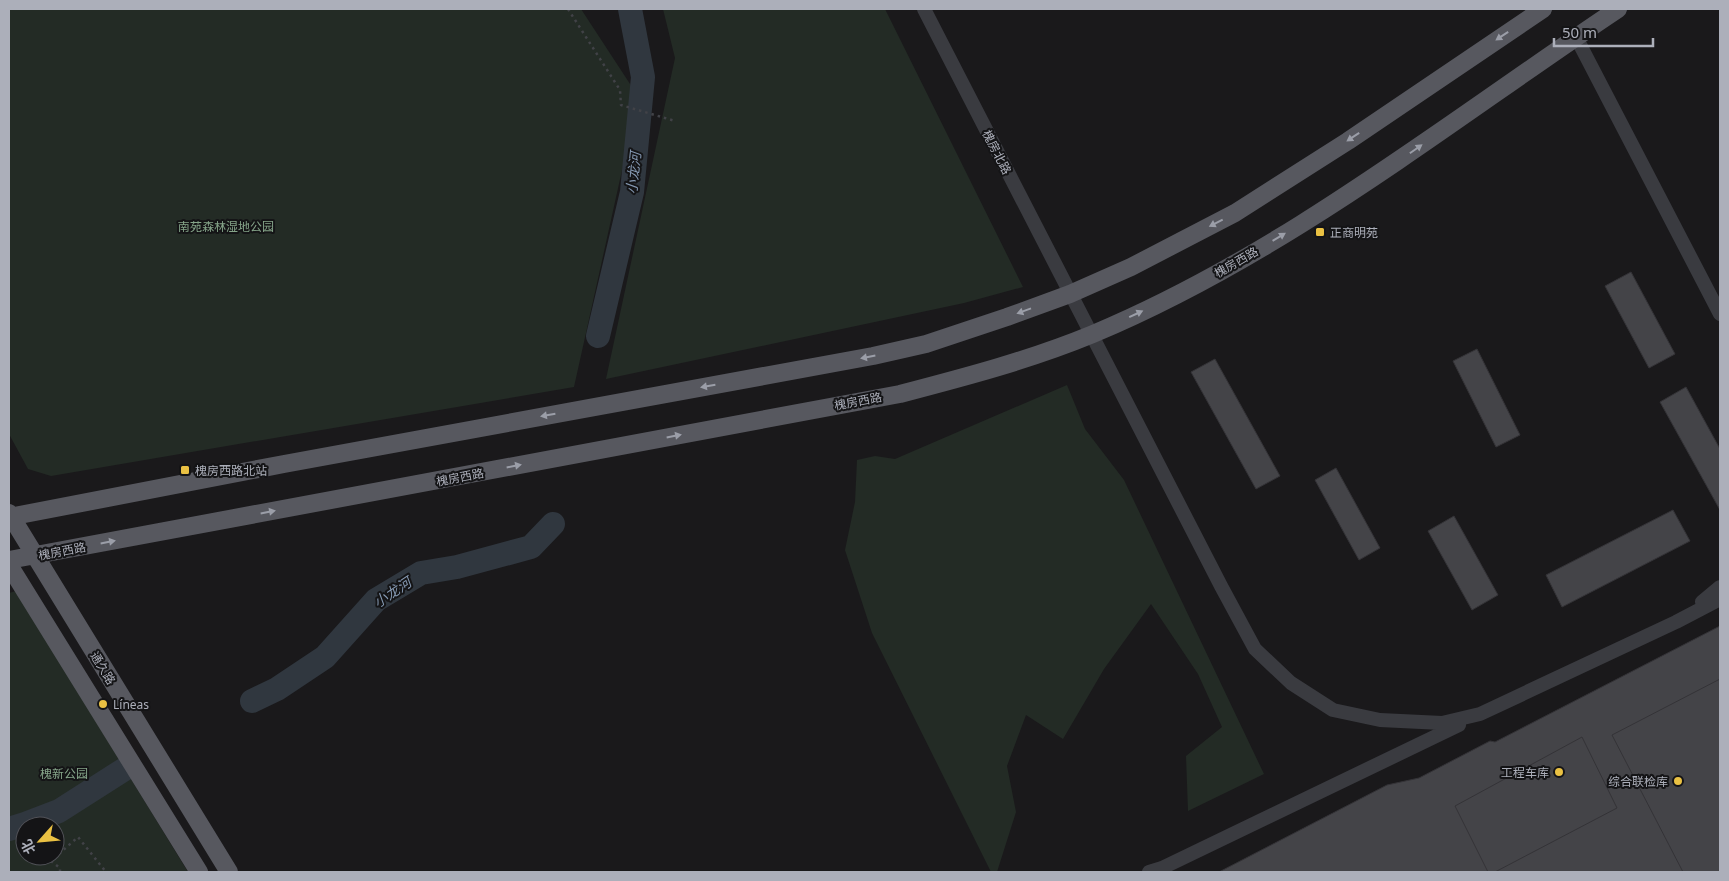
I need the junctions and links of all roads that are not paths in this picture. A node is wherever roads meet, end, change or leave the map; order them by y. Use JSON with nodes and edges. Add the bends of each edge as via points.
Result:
{"nodes":[{"id":1,"x":924,"y":9,"type":"edge"},
{"id":2,"x":1543,"y":9,"type":"edge"},
{"id":3,"x":1618,"y":9,"type":"edge"},
{"id":4,"x":1576,"y":37,"type":"junction"},
{"id":5,"x":1070,"y":294,"type":"junction"},
{"id":6,"x":1720,"y":314,"type":"edge"},
{"id":7,"x":1092,"y":334,"type":"junction"},
{"id":8,"x":9,"y":516,"type":"edge"},
{"id":9,"x":34,"y":556,"type":"junction"},
{"id":10,"x":9,"y":560,"type":"edge"},
{"id":11,"x":9,"y":566,"type":"edge"},
{"id":12,"x":1720,"y":587,"type":"edge"},
{"id":13,"x":1720,"y":599,"type":"edge"},
{"id":14,"x":1676,"y":622,"type":"junction"},
{"id":15,"x":1480,"y":714,"type":"junction"},
{"id":16,"x":199,"y":872,"type":"edge"},
{"id":17,"x":229,"y":872,"type":"edge"},
{"id":18,"x":1149,"y":872,"type":"edge"}],
"edges":[{"from":1,"to":5,"type":"street","name":"槐房北路"},
{"from":2,"to":5,"type":"main road","one_way":true,"via":[[1235,213],[1131,267]]},
{"from":3,"to":4,"type":"main road","name":"槐房西路"},
{"from":4,"to":6,"type":"street"},
{"from":7,"to":4,"type":"main road","name":"槐房西路","one_way":true,"via":[[1214,275],[1307,220],[1377,176]]},
{"from":5,"to":7,"type":"street","name":"槐房北路"},
{"from":5,"to":8,"type":"main road","one_way":true,"via":[[926,344],[873,356]]},
{"from":9,"to":7,"type":"main road","name":"槐房西路","one_way":true,"via":[[900,394],[968,376]]},
{"from":7,"to":15,"type":"street","name":"槐房北路","via":[[1221,586],[1255,649],[1262,656],[1291,683],[1333,710],[1380,720],[1442,723]]},
{"from":8,"to":9,"type":"main road","name":"通久路"},
{"from":9,"to":10,"type":"main road","name":"槐房西路"},
{"from":9,"to":17,"type":"main road","name":"通久路"},
{"from":11,"to":16,"type":"main road"},
{"from":12,"to":14,"type":"street"},
{"from":13,"to":14,"type":"street"},
{"from":14,"to":15,"type":"street"},
{"from":15,"to":18,"type":"street"}]}
